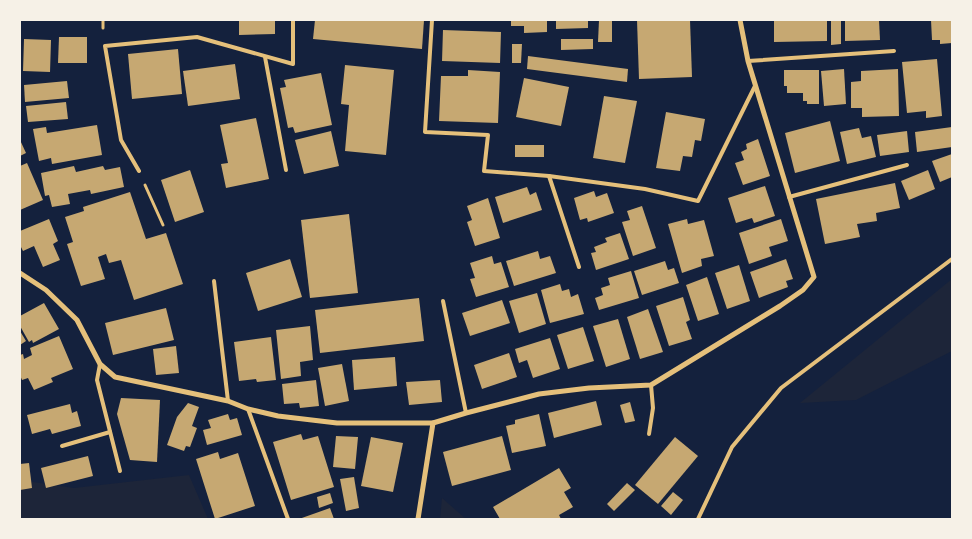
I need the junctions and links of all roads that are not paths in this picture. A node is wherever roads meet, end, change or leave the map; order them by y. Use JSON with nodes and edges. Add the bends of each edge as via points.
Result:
{"nodes":[{"id":1,"x":293,"y":20,"type":"edge"},
{"id":2,"x":432,"y":20,"type":"edge"},
{"id":3,"x":740,"y":20,"type":"edge"},
{"id":4,"x":894,"y":51,"type":"dead end"},
{"id":5,"x":265,"y":57,"type":"junction"},
{"id":6,"x":748,"y":61,"type":"junction"},
{"id":7,"x":755,"y":86,"type":"junction"},
{"id":8,"x":907,"y":165,"type":"dead end"},
{"id":9,"x":139,"y":170,"type":"road end"},
{"id":10,"x":286,"y":170,"type":"dead end"},
{"id":11,"x":550,"y":176,"type":"junction"},
{"id":12,"x":789,"y":197,"type":"junction"},
{"id":13,"x":952,"y":259,"type":"edge"},
{"id":14,"x":580,"y":267,"type":"dead end"},
{"id":15,"x":20,"y":273,"type":"edge"},
{"id":16,"x":214,"y":282,"type":"dead end"},
{"id":17,"x":443,"y":301,"type":"dead end"},
{"id":18,"x":100,"y":364,"type":"junction"},
{"id":19,"x":651,"y":385,"type":"junction"},
{"id":20,"x":228,"y":400,"type":"junction"},
{"id":21,"x":248,"y":409,"type":"junction"},
{"id":22,"x":466,"y":412,"type":"junction"},
{"id":23,"x":433,"y":423,"type":"junction"},
{"id":24,"x":110,"y":432,"type":"junction"},
{"id":25,"x":649,"y":434,"type":"dead end"},
{"id":26,"x":62,"y":446,"type":"dead end"},
{"id":27,"x":120,"y":471,"type":"dead end"},
{"id":28,"x":288,"y":519,"type":"edge"},
{"id":29,"x":418,"y":519,"type":"edge"},
{"id":30,"x":698,"y":519,"type":"edge"}],
"edges":[{"from":1,"to":5,"type":"lane","via":[[293,64]]},
{"from":2,"to":11,"type":"lane","via":[[425,132],[488,135],[484,171]]},
{"from":3,"to":6,"type":"street"},
{"from":4,"to":6,"type":"lane"},
{"from":5,"to":9,"type":"lane","via":[[197,37],[105,46],[121,140]]},
{"from":5,"to":10,"type":"lane"},
{"from":6,"to":7,"type":"street"},
{"from":7,"to":11,"type":"lane","via":[[698,201],[645,189]]},
{"from":7,"to":12,"type":"street"},
{"from":8,"to":12,"type":"lane"},
{"from":11,"to":14,"type":"lane"},
{"from":12,"to":19,"type":"street","via":[[814,277],[803,290],[780,306]]},
{"from":13,"to":30,"type":"lane","via":[[780,388],[732,447]]},
{"from":15,"to":18,"type":"street","via":[[46,290],[77,320]]},
{"from":16,"to":20,"type":"lane"},
{"from":17,"to":22,"type":"lane"},
{"from":18,"to":20,"type":"street","via":[[116,377]]},
{"from":18,"to":24,"type":"lane","via":[[97,380]]},
{"from":19,"to":22,"type":"street","via":[[538,394]]},
{"from":19,"to":25,"type":"lane","via":[[653,408]]},
{"from":20,"to":21,"type":"street"},
{"from":21,"to":23,"type":"street","via":[[337,423]]},
{"from":21,"to":28,"type":"lane"},
{"from":22,"to":23,"type":"street"},
{"from":23,"to":29,"type":"street"},
{"from":24,"to":26,"type":"lane"},
{"from":24,"to":27,"type":"lane"}]}
